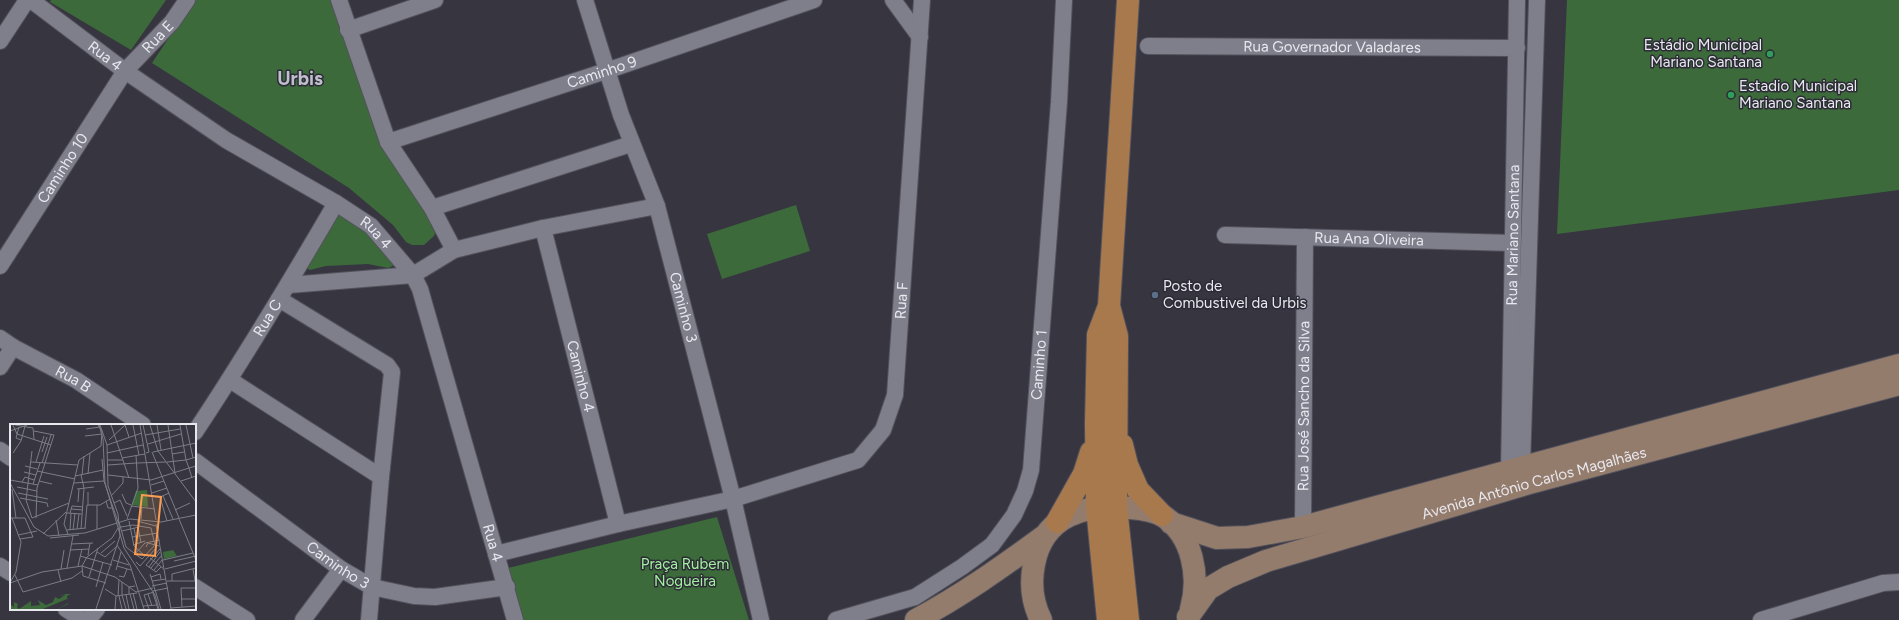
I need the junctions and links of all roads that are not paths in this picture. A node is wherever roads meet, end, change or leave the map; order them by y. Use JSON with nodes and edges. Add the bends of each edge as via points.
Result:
{"nodes":[{"id":1,"x":27,"y":0,"type":"edge"},
{"id":2,"x":31,"y":0,"type":"edge"},
{"id":3,"x":187,"y":0,"type":"edge"},
{"id":4,"x":339,"y":0,"type":"edge"},
{"id":5,"x":435,"y":0,"type":"edge"},
{"id":6,"x":585,"y":0,"type":"edge"},
{"id":7,"x":814,"y":0,"type":"edge"},
{"id":8,"x":893,"y":0,"type":"edge"},
{"id":9,"x":922,"y":0,"type":"edge"},
{"id":10,"x":1064,"y":0,"type":"edge"},
{"id":11,"x":1128,"y":0,"type":"edge"},
{"id":12,"x":1517,"y":0,"type":"edge"},
{"id":13,"x":1537,"y":0,"type":"edge"},
{"id":14,"x":348,"y":30,"type":"junction"},
{"id":15,"x":920,"y":37,"type":"junction"},
{"id":16,"x":0,"y":41,"type":"edge"},
{"id":17,"x":1148,"y":46,"type":"dead end"},
{"id":18,"x":1517,"y":48,"type":"junction"},
{"id":19,"x":608,"y":70,"type":"junction"},
{"id":20,"x":125,"y":71,"type":"junction"},
{"id":21,"x":388,"y":142,"type":"junction"},
{"id":22,"x":631,"y":144,"type":"junction"},
{"id":23,"x":336,"y":203,"type":"junction"},
{"id":24,"x":657,"y":206,"type":"junction"},
{"id":25,"x":432,"y":208,"type":"junction"},
{"id":26,"x":544,"y":228,"type":"junction"},
{"id":27,"x":1226,"y":235,"type":"dead end"},
{"id":28,"x":1305,"y":237,"type":"junction"},
{"id":29,"x":1512,"y":243,"type":"junction"},
{"id":30,"x":454,"y":250,"type":"junction"},
{"id":31,"x":0,"y":266,"type":"edge"},
{"id":32,"x":413,"y":275,"type":"junction"},
{"id":33,"x":289,"y":285,"type":"junction"},
{"id":34,"x":279,"y":299,"type":"junction"},
{"id":35,"x":0,"y":338,"type":"edge"},
{"id":36,"x":13,"y":347,"type":"junction"},
{"id":37,"x":1899,"y":365,"type":"edge"},
{"id":38,"x":0,"y":367,"type":"edge"},
{"id":39,"x":230,"y":380,"type":"junction"},
{"id":40,"x":1899,"y":384,"type":"edge"},
{"id":41,"x":1106,"y":423,"type":"junction"},
{"id":42,"x":142,"y":424,"type":"edge"},
{"id":43,"x":196,"y":431,"type":"edge"},
{"id":44,"x":0,"y":450,"type":"edge"},
{"id":45,"x":10,"y":457,"type":"edge"},
{"id":46,"x":197,"y":468,"type":"edge"},
{"id":47,"x":1516,"y":473,"type":"junction"},
{"id":48,"x":381,"y":477,"type":"junction"},
{"id":49,"x":733,"y":499,"type":"junction"},
{"id":50,"x":1106,"y":507,"type":"junction"},
{"id":51,"x":1166,"y":519,"type":"junction"},
{"id":52,"x":618,"y":524,"type":"junction"},
{"id":53,"x":1303,"y":527,"type":"junction"},
{"id":54,"x":1050,"y":529,"type":"junction"},
{"id":55,"x":496,"y":554,"type":"junction"},
{"id":56,"x":0,"y":566,"type":"edge"},
{"id":57,"x":340,"y":570,"type":"junction"},
{"id":58,"x":10,"y":572,"type":"edge"},
{"id":59,"x":1899,"y":582,"type":"edge"},
{"id":60,"x":372,"y":587,"type":"junction"},
{"id":61,"x":507,"y":587,"type":"junction"},
{"id":62,"x":196,"y":588,"type":"edge"},
{"id":63,"x":68,"y":610,"type":"edge"},
{"id":64,"x":96,"y":610,"type":"edge"},
{"id":65,"x":1187,"y":618,"type":"edge"},
{"id":66,"x":83,"y":620,"type":"edge"},
{"id":67,"x":88,"y":620,"type":"edge"},
{"id":68,"x":247,"y":620,"type":"edge"},
{"id":69,"x":303,"y":620,"type":"edge"},
{"id":70,"x":369,"y":620,"type":"edge"},
{"id":71,"x":515,"y":620,"type":"edge"},
{"id":72,"x":761,"y":620,"type":"edge"},
{"id":73,"x":836,"y":620,"type":"edge"},
{"id":74,"x":916,"y":620,"type":"edge"},
{"id":75,"x":1041,"y":620,"type":"edge"},
{"id":76,"x":1108,"y":620,"type":"edge"},
{"id":77,"x":1128,"y":620,"type":"edge"},
{"id":78,"x":1761,"y":620,"type":"edge"}],
"edges":[{"from":1,"to":16,"type":"street"},
{"from":2,"to":20,"type":"street","name":"Rua 4"},
{"from":3,"to":20,"type":"street","name":"Rua E","via":[[172,22]]},
{"from":4,"to":14,"type":"street"},
{"from":5,"to":14,"type":"street"},
{"from":6,"to":19,"type":"street","name":"Caminho 3"},
{"from":7,"to":19,"type":"street","name":"Caminho 9"},
{"from":8,"to":15,"type":"street"},
{"from":9,"to":15,"type":"street","name":"Rua F"},
{"from":10,"to":73,"type":"street","name":"Caminho 1","via":[[1059,102],[1031,470],[1024,491],[1014,515],[992,545],[962,567],[915,597]]},
{"from":11,"to":41,"type":"main road","via":[[1109,306],[1117,336]]},
{"from":12,"to":18,"type":"street","name":"Rua Mariano Santana"},
{"from":13,"to":47,"type":"street","name":"Rua Mariano Santana"},
{"from":14,"to":21,"type":"street"},
{"from":15,"to":49,"type":"street","name":"Rua F","via":[[895,395],[883,430],[858,460]]},
{"from":17,"to":18,"type":"street","name":"Rua Governador Valadares"},
{"from":18,"to":29,"type":"street","name":"Rua Mariano Santana"},
{"from":19,"to":21,"type":"street","name":"Caminho 9"},
{"from":19,"to":22,"type":"street","name":"Caminho 3"},
{"from":20,"to":23,"type":"street","name":"Rua 4","via":[[226,140]]},
{"from":20,"to":31,"type":"street","name":"Caminho 10"},
{"from":21,"to":25,"type":"street"},
{"from":22,"to":24,"type":"street","name":"Caminho 3"},
{"from":22,"to":25,"type":"street"},
{"from":23,"to":32,"type":"street","name":"Rua 4","via":[[371,226]]},
{"from":23,"to":33,"type":"street","name":"Rua C"},
{"from":24,"to":26,"type":"street"},
{"from":24,"to":49,"type":"street","name":"Caminho 3"},
{"from":25,"to":30,"type":"street"},
{"from":26,"to":30,"type":"street"},
{"from":26,"to":52,"type":"street","name":"Caminho 4"},
{"from":27,"to":28,"type":"street","name":"Rua Ana Oliveira"},
{"from":28,"to":29,"type":"street","name":"Rua Ana Oliveira"},
{"from":28,"to":53,"type":"street","name":"Rua José Sancho da Silva"},
{"from":29,"to":47,"type":"street","name":"Rua Mariano Santana"},
{"from":30,"to":32,"type":"street"},
{"from":32,"to":33,"type":"street"},
{"from":32,"to":55,"type":"street","name":"Rua 4","via":[[422,296]]},
{"from":33,"to":34,"type":"street","name":"Rua C"},
{"from":34,"to":39,"type":"street","name":"Rua C"},
{"from":34,"to":48,"type":"street","via":[[387,366],[392,372]]},
{"from":35,"to":36,"type":"street","name":"Rua B"},
{"from":36,"to":38,"type":"street"},
{"from":36,"to":42,"type":"street","name":"Rua B","via":[[76,380]]},
{"from":37,"to":47,"type":"main road","name":"Avenida Antônio Carlos Magalhães"},
{"from":39,"to":43,"type":"street","name":"Rua C"},
{"from":39,"to":48,"type":"street"},
{"from":40,"to":47,"type":"main road","name":"Avenida Antônio Carlos Magalhães"},
{"from":41,"to":50,"type":"main road"},
{"from":41,"to":51,"type":"main road","via":[[1138,490]]},
{"from":41,"to":54,"type":"main road","via":[[1088,464]]},
{"from":44,"to":45,"type":"street"},
{"from":46,"to":57,"type":"street","name":"Caminho 3"},
{"from":47,"to":53,"type":"main road","name":"Avenida Antônio Carlos Magalhães"},
{"from":47,"to":65,"type":"main road","name":"Avenida Antônio Carlos Magalhães","via":[[1266,561],[1228,577],[1208,589]]},
{"from":48,"to":60,"type":"street"},
{"from":49,"to":52,"type":"street"},
{"from":49,"to":72,"type":"street","name":"Caminho 3"},
{"from":50,"to":51,"type":"main road","name":"Avenida Antônio Carlos Magalhães","via":[[1146,510]]},
{"from":50,"to":54,"type":"main road","name":"Avenida Antônio Carlos Magalhães","via":[[1077,512]]},
{"from":50,"to":76,"type":"main road"},
{"from":50,"to":77,"type":"main road"},
{"from":51,"to":53,"type":"main road","name":"Avenida Antônio Carlos Magalhães","via":[[1217,538],[1248,537]]},
{"from":51,"to":65,"type":"main road","name":"Avenida Antônio Carlos Magalhães","via":[[1186,543],[1195,567],[1196,592]]},
{"from":52,"to":55,"type":"street"},
{"from":54,"to":74,"type":"main road","name":"Avenida Antônio Carlos Magalhães","via":[[980,582],[944,606]]},
{"from":54,"to":75,"type":"main road","via":[[1035,556],[1031,577],[1033,599]]},
{"from":55,"to":61,"type":"street","name":"Rua 4"},
{"from":56,"to":58,"type":"street"},
{"from":57,"to":60,"type":"street","name":"Caminho 3"},
{"from":57,"to":69,"type":"street"},
{"from":59,"to":78,"type":"street","via":[[1883,583]]},
{"from":60,"to":61,"type":"street","name":"Caminho 3","via":[[414,596],[435,597]]},
{"from":60,"to":70,"type":"street"},
{"from":61,"to":71,"type":"street","name":"Rua 4"},
{"from":62,"to":68,"type":"street"},
{"from":63,"to":66,"type":"street"},
{"from":64,"to":67,"type":"street"}]}
